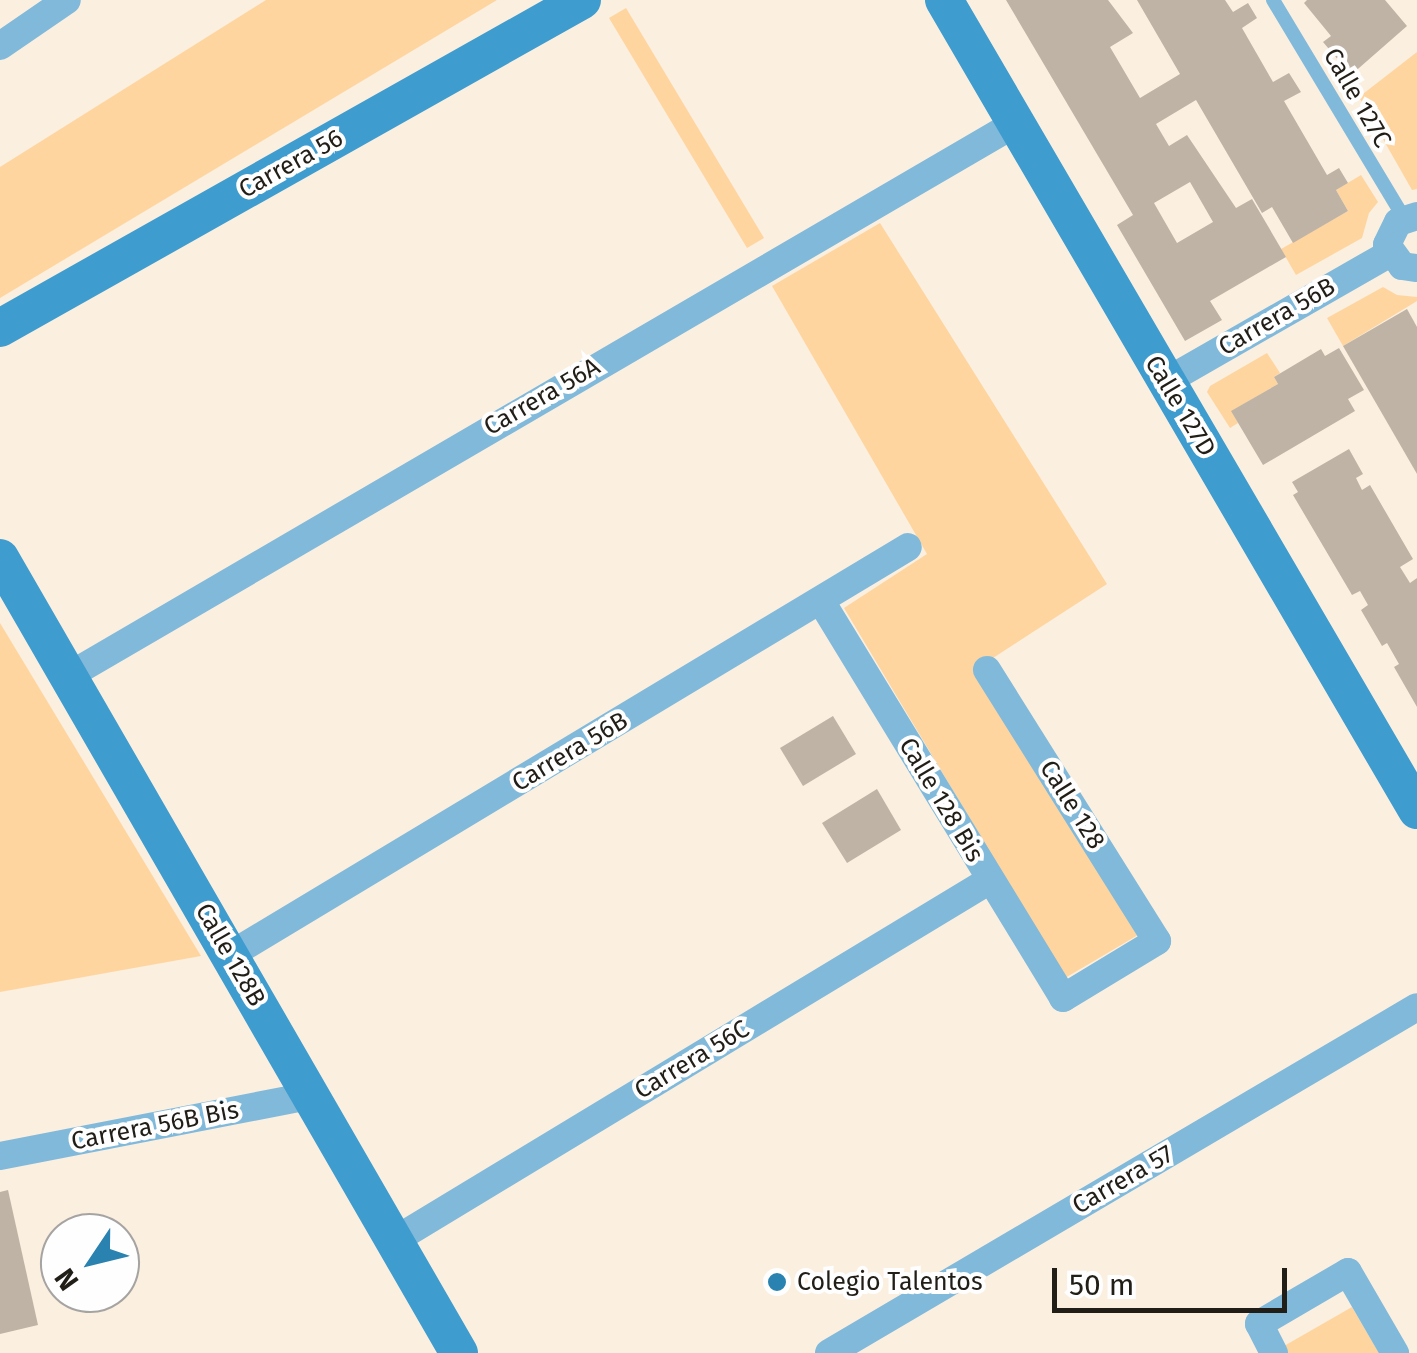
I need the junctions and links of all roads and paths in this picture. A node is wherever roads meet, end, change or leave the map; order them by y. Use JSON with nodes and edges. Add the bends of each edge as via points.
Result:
{"nodes":[{"id":1,"x":67,"y":0,"type":"edge"},
{"id":2,"x":582,"y":0,"type":"edge"},
{"id":3,"x":944,"y":0,"type":"edge"},
{"id":4,"x":1273,"y":0,"type":"edge"},
{"id":5,"x":0,"y":46,"type":"edge"},
{"id":6,"x":1016,"y":124,"type":"junction"},
{"id":7,"x":1411,"y":217,"type":"edge"},
{"id":8,"x":1390,"y":253,"type":"junction"},
{"id":9,"x":1417,"y":268,"type":"edge"},
{"id":10,"x":0,"y":328,"type":"edge"},
{"id":11,"x":1165,"y":382,"type":"junction"},
{"id":12,"x":908,"y":546,"type":"dead end"},
{"id":13,"x":0,"y":558,"type":"edge"},
{"id":14,"x":822,"y":601,"type":"junction"},
{"id":15,"x":987,"y":670,"type":"dead end"},
{"id":16,"x":70,"y":675,"type":"junction"},
{"id":17,"x":1417,"y":810,"type":"edge"},
{"id":18,"x":990,"y":880,"type":"junction"},
{"id":19,"x":230,"y":955,"type":"junction"},
{"id":20,"x":1063,"y":998,"type":"joint"},
{"id":21,"x":1417,"y":1007,"type":"edge"},
{"id":22,"x":310,"y":1096,"type":"junction"},
{"id":23,"x":0,"y":1156,"type":"edge"},
{"id":24,"x":394,"y":1240,"type":"junction"},
{"id":25,"x":458,"y":1353,"type":"edge"},
{"id":26,"x":829,"y":1353,"type":"edge"},
{"id":27,"x":1274,"y":1353,"type":"edge"},
{"id":28,"x":1396,"y":1353,"type":"edge"}],
"edges":[{"from":1,"to":5,"type":"street"},
{"from":2,"to":10,"type":"street","name":"Carrera 56"},
{"from":3,"to":6,"type":"street","name":"Calle 127D"},
{"from":4,"to":7,"type":"lane","name":"Calle 127C"},
{"from":6,"to":11,"type":"street","name":"Calle 127D"},
{"from":6,"to":16,"type":"street","name":"Carrera 56A"},
{"from":7,"to":8,"type":"street","via":[[1388,236]]},
{"from":8,"to":9,"type":"street","via":[[1402,266]]},
{"from":8,"to":11,"type":"street","name":"Carrera 56B"},
{"from":11,"to":17,"type":"street","name":"Calle 127D"},
{"from":12,"to":14,"type":"street","name":"Carrera 56B"},
{"from":13,"to":16,"type":"street","name":"Calle 128B"},
{"from":14,"to":18,"type":"street","name":"Calle 128 Bis"},
{"from":14,"to":19,"type":"street","name":"Carrera 56B"},
{"from":15,"to":20,"type":"street","name":"Calle 128","via":[[1157,941]]},
{"from":16,"to":19,"type":"street","name":"Calle 128B"},
{"from":18,"to":20,"type":"street","name":"Calle 128 Bis"},
{"from":18,"to":24,"type":"street","name":"Carrera 56C"},
{"from":19,"to":22,"type":"street","name":"Calle 128B"},
{"from":21,"to":26,"type":"street","name":"Carrera 57"},
{"from":22,"to":23,"type":"street","name":"Carrera 56B Bis"},
{"from":22,"to":24,"type":"street","name":"Calle 128B"},
{"from":24,"to":25,"type":"street","name":"Calle 128B"},
{"from":27,"to":28,"type":"street","via":[[1258,1324],[1348,1272]]}]}
